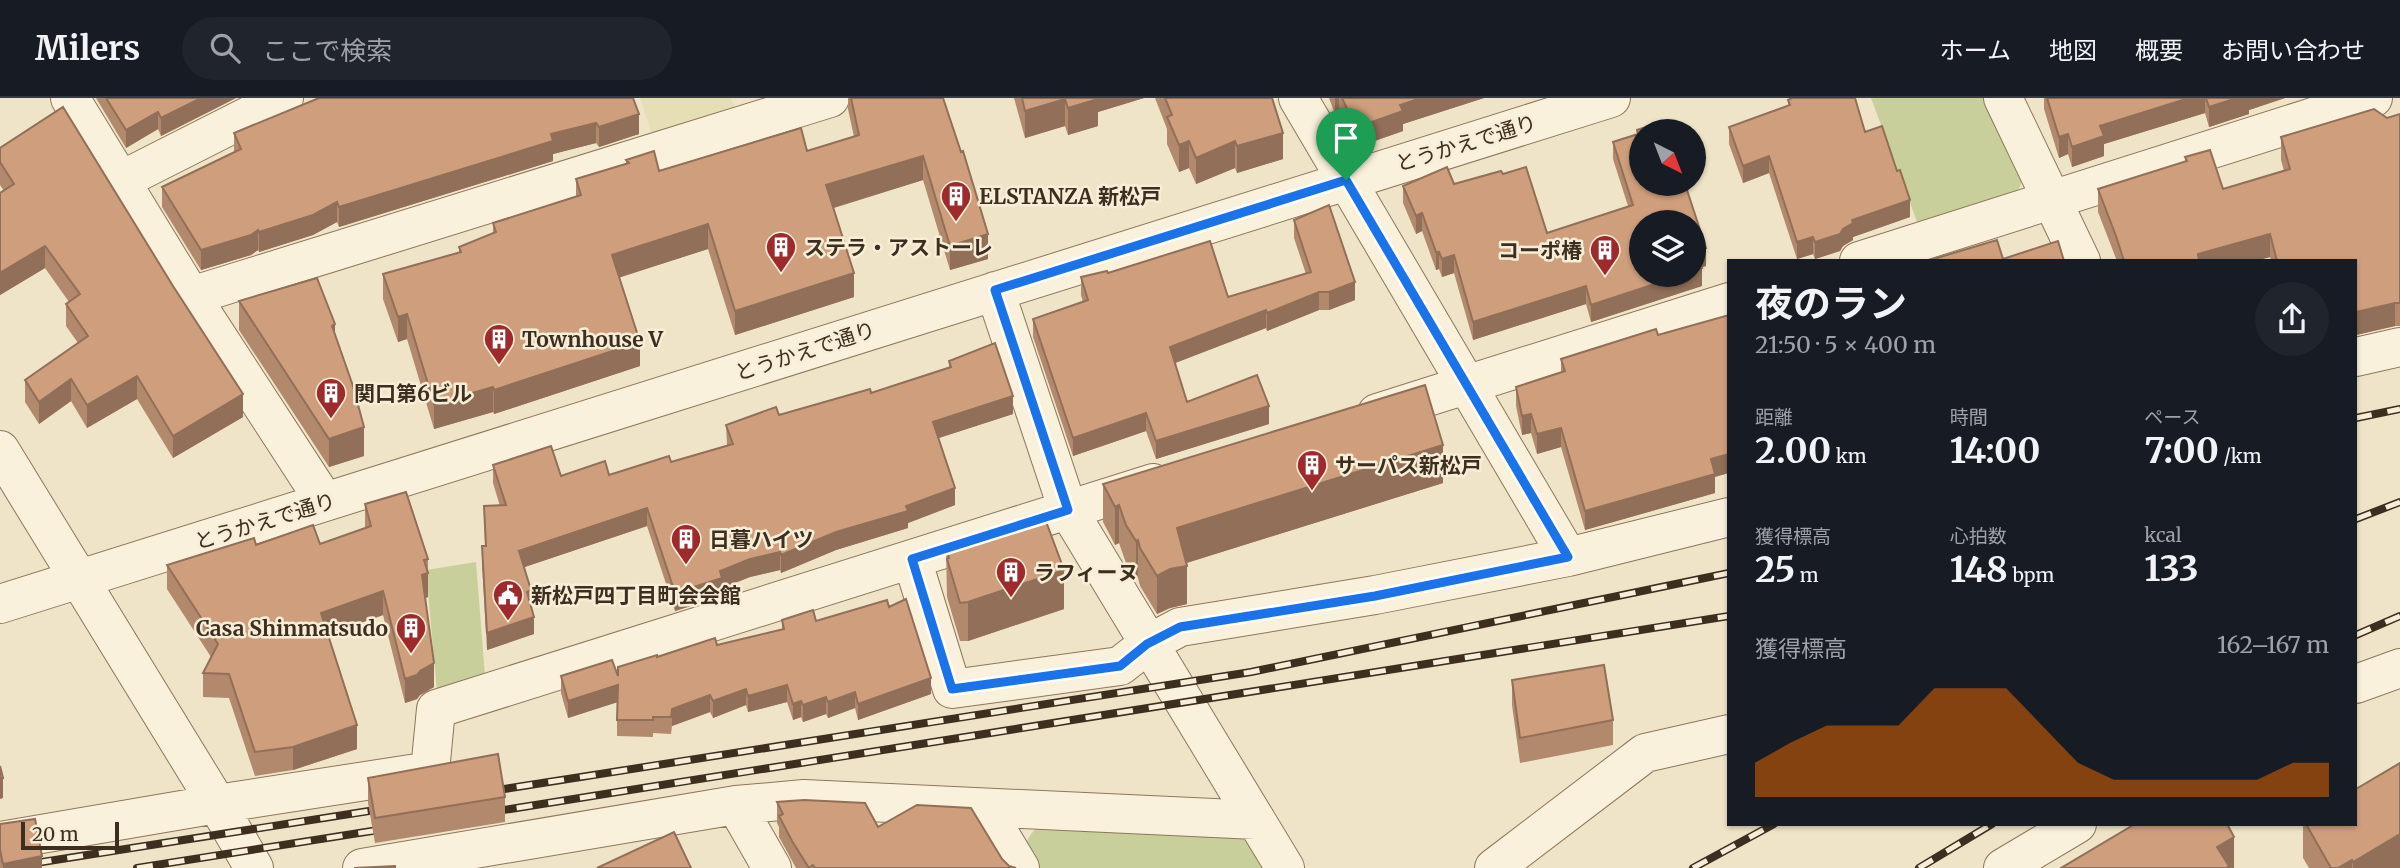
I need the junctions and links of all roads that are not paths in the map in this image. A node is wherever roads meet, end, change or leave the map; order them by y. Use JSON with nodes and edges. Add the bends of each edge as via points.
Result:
{"nodes":[{"id":1,"x":70,"y":98,"type":"edge"},
{"id":2,"x":284,"y":98,"type":"edge"},
{"id":3,"x":830,"y":98,"type":"edge"},
{"id":4,"x":1298,"y":98,"type":"edge"},
{"id":5,"x":1611,"y":98,"type":"edge"},
{"id":6,"x":2003,"y":98,"type":"edge"},
{"id":7,"x":2373,"y":98,"type":"edge"},
{"id":8,"x":1346,"y":180,"type":"junction"},
{"id":9,"x":120,"y":181,"type":"junction"},
{"id":10,"x":2052,"y":199,"type":"junction"},
{"id":11,"x":1865,"y":259,"type":"edge"},
{"id":12,"x":2080,"y":259,"type":"edge"},
{"id":13,"x":995,"y":290,"type":"junction"},
{"id":14,"x":191,"y":296,"type":"junction"},
{"id":15,"x":1727,"y":303,"type":"edge"},
{"id":16,"x":2400,"y":347,"type":"edge"},
{"id":17,"x":2357,"y":357,"type":"edge"},
{"id":18,"x":1466,"y":385,"type":"junction"},
{"id":19,"x":1344,"y":424,"type":"edge"},
{"id":20,"x":0,"y":450,"type":"edge"},
{"id":21,"x":1186,"y":473,"type":"edge"},
{"id":22,"x":325,"y":502,"type":"junction"},
{"id":23,"x":1068,"y":510,"type":"junction"},
{"id":24,"x":1727,"y":517,"type":"edge"},
{"id":25,"x":1568,"y":557,"type":"junction"},
{"id":26,"x":912,"y":559,"type":"junction"},
{"id":27,"x":80,"y":579,"type":"junction"},
{"id":28,"x":0,"y":604,"type":"edge"},
{"id":29,"x":1147,"y":644,"type":"junction"},
{"id":30,"x":2400,"y":668,"type":"edge"},
{"id":31,"x":2357,"y":684,"type":"edge"},
{"id":32,"x":1727,"y":734,"type":"edge"},
{"id":33,"x":218,"y":804,"type":"junction"},
{"id":34,"x":736,"y":805,"type":"junction"},
{"id":35,"x":984,"y":808,"type":"junction"},
{"id":36,"x":1256,"y":820,"type":"junction"},
{"id":37,"x":2074,"y":826,"type":"edge"},
{"id":38,"x":0,"y":841,"type":"edge"},
{"id":39,"x":254,"y":868,"type":"edge"},
{"id":40,"x":362,"y":868,"type":"edge"},
{"id":41,"x":772,"y":868,"type":"edge"},
{"id":42,"x":1020,"y":868,"type":"edge"},
{"id":43,"x":1285,"y":868,"type":"edge"},
{"id":44,"x":1494,"y":868,"type":"edge"},
{"id":45,"x":2003,"y":868,"type":"edge"}],
"edges":[{"from":1,"to":9,"type":"street"},
{"from":2,"to":9,"type":"street"},
{"from":3,"to":14,"type":"street"},
{"from":4,"to":8,"type":"street"},
{"from":5,"to":8,"type":"street","name":"とうかえで通り"},
{"from":6,"to":10,"type":"street"},
{"from":7,"to":10,"type":"street"},
{"from":8,"to":13,"type":"street","name":"とうかえで通り"},
{"from":8,"to":18,"type":"street"},
{"from":9,"to":14,"type":"street"},
{"from":10,"to":11,"type":"street"},
{"from":10,"to":12,"type":"street"},
{"from":13,"to":22,"type":"street","name":"とうかえで通り"},
{"from":13,"to":23,"type":"street"},
{"from":14,"to":22,"type":"street"},
{"from":15,"to":18,"type":"street"},
{"from":16,"to":17,"type":"street"},
{"from":18,"to":19,"type":"street"},
{"from":18,"to":25,"type":"street"},
{"from":20,"to":27,"type":"street"},
{"from":21,"to":23,"type":"street"},
{"from":22,"to":27,"type":"street","name":"とうかえで通り"},
{"from":23,"to":26,"type":"street"},
{"from":23,"to":29,"type":"street"},
{"from":24,"to":25,"type":"street"},
{"from":25,"to":29,"type":"street","via":[[1375,596],[1180,627]]},
{"from":26,"to":29,"type":"street","via":[[952,689],[1120,666]]},
{"from":26,"to":33,"type":"street","via":[[436,709],[430,771]]},
{"from":27,"to":28,"type":"street","name":"とうかえで通り"},
{"from":27,"to":33,"type":"street"},
{"from":29,"to":36,"type":"street"},
{"from":30,"to":31,"type":"street"},
{"from":32,"to":44,"type":"street","via":[[1645,753]]},
{"from":33,"to":38,"type":"street"},
{"from":33,"to":39,"type":"street"},
{"from":34,"to":35,"type":"street","via":[[804,799]]},
{"from":34,"to":40,"type":"street"},
{"from":34,"to":41,"type":"street"},
{"from":35,"to":36,"type":"street"},
{"from":35,"to":42,"type":"street"},
{"from":36,"to":43,"type":"street"},
{"from":37,"to":45,"type":"street"}]}
